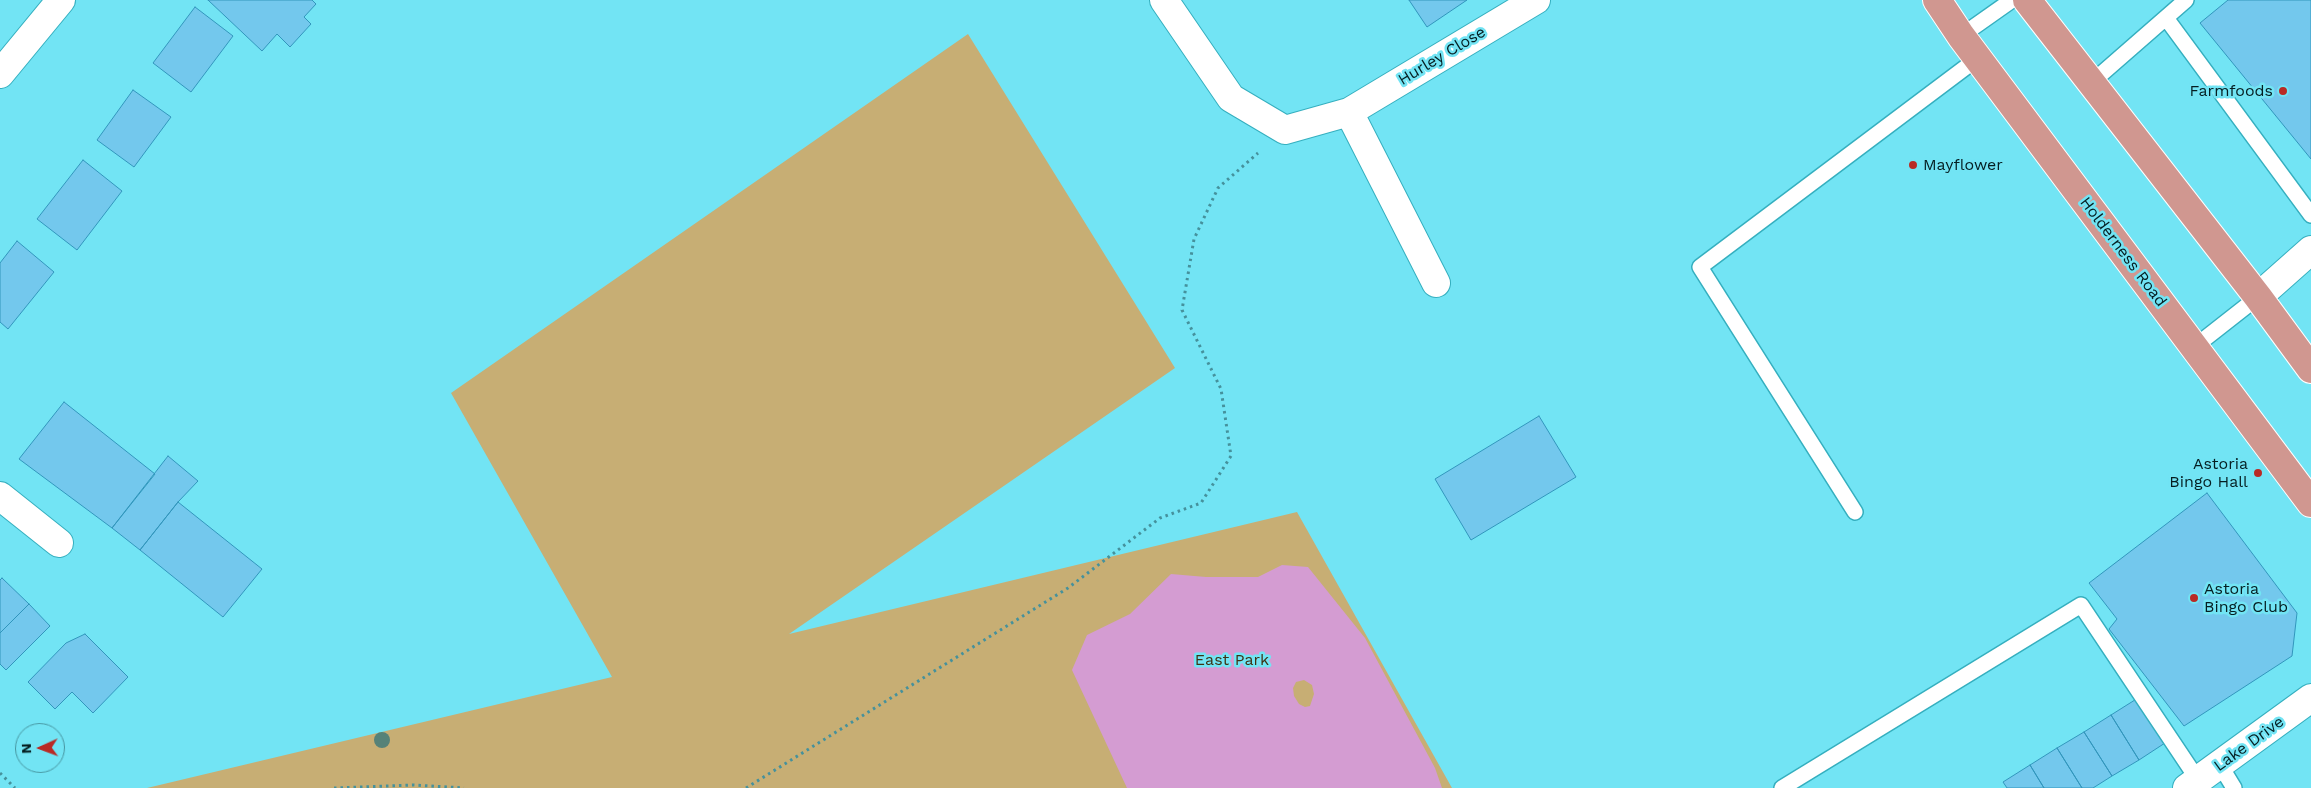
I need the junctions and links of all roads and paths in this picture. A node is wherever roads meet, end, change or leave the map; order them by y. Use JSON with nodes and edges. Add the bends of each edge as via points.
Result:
{"nodes":[{"id":1,"x":61,"y":0,"type":"edge"},
{"id":2,"x":1164,"y":0,"type":"edge"},
{"id":3,"x":1536,"y":0,"type":"edge"},
{"id":4,"x":1937,"y":0,"type":"edge"},
{"id":5,"x":2012,"y":0,"type":"edge"},
{"id":6,"x":2026,"y":0,"type":"edge"},
{"id":7,"x":2186,"y":0,"type":"edge"},
{"id":8,"x":2166,"y":18,"type":"junction"},
{"id":9,"x":1961,"y":36,"type":"junction"},
{"id":10,"x":1978,"y":58,"type":"junction"},
{"id":11,"x":0,"y":74,"type":"edge"},
{"id":12,"x":2091,"y":83,"type":"junction"},
{"id":13,"x":1349,"y":112,"type":"junction"},
{"id":14,"x":1285,"y":130,"type":"junction"},
{"id":15,"x":2311,"y":215,"type":"edge"},
{"id":16,"x":2311,"y":250,"type":"edge"},
{"id":17,"x":1436,"y":283,"type":"dead end"},
{"id":18,"x":2258,"y":297,"type":"junction"},
{"id":19,"x":2193,"y":348,"type":"junction"},
{"id":20,"x":2311,"y":369,"type":"edge"},
{"id":21,"x":0,"y":496,"type":"edge"},
{"id":22,"x":2311,"y":503,"type":"edge"},
{"id":23,"x":1854,"y":512,"type":"dead end"},
{"id":24,"x":59,"y":543,"type":"dead end"},
{"id":25,"x":2311,"y":698,"type":"edge"},
{"id":26,"x":0,"y":773,"type":"edge"},
{"id":27,"x":2201,"y":778,"type":"edge"},
{"id":28,"x":435,"y":787,"type":"edge"},
{"id":29,"x":15,"y":788,"type":"edge"},
{"id":30,"x":334,"y":788,"type":"edge"},
{"id":31,"x":464,"y":788,"type":"edge"},
{"id":32,"x":746,"y":788,"type":"edge"},
{"id":33,"x":1782,"y":788,"type":"edge"},
{"id":34,"x":2234,"y":788,"type":"edge"}],
"edges":[{"from":1,"to":11,"type":"street"},
{"from":2,"to":14,"type":"street","via":[[1231,98]]},
{"from":3,"to":13,"type":"street","name":"Hurley Close"},
{"from":4,"to":9,"type":"highway","name":"Holderness Road"},
{"from":5,"to":9,"type":"lane"},
{"from":6,"to":12,"type":"highway"},
{"from":7,"to":8,"type":"lane"},
{"from":8,"to":12,"type":"lane"},
{"from":8,"to":15,"type":"lane"},
{"from":9,"to":10,"type":"highway","name":"Holderness Road"},
{"from":10,"to":19,"type":"highway","name":"Holderness Road"},
{"from":10,"to":23,"type":"lane","via":[[1700,266]]},
{"from":12,"to":18,"type":"highway"},
{"from":13,"to":14,"type":"street","name":"Hurley Close"},
{"from":13,"to":17,"type":"street"},
{"from":14,"to":32,"type":"path","via":[[1218,188],[1194,239],[1182,310],[1221,389],[1231,456],[1201,502],[1160,518],[1068,588]]},
{"from":16,"to":18,"type":"street"},
{"from":18,"to":19,"type":"lane"},
{"from":18,"to":20,"type":"highway"},
{"from":19,"to":22,"type":"highway","name":"Holderness Road"},
{"from":21,"to":24,"type":"street"},
{"from":25,"to":27,"type":"street","name":"Lake Drive"},
{"from":26,"to":29,"type":"path"},
{"from":27,"to":33,"type":"lane","via":[[2081,605]]},
{"from":27,"to":34,"type":"lane"},
{"from":28,"to":30,"type":"path"},
{"from":28,"to":31,"type":"path"}]}
